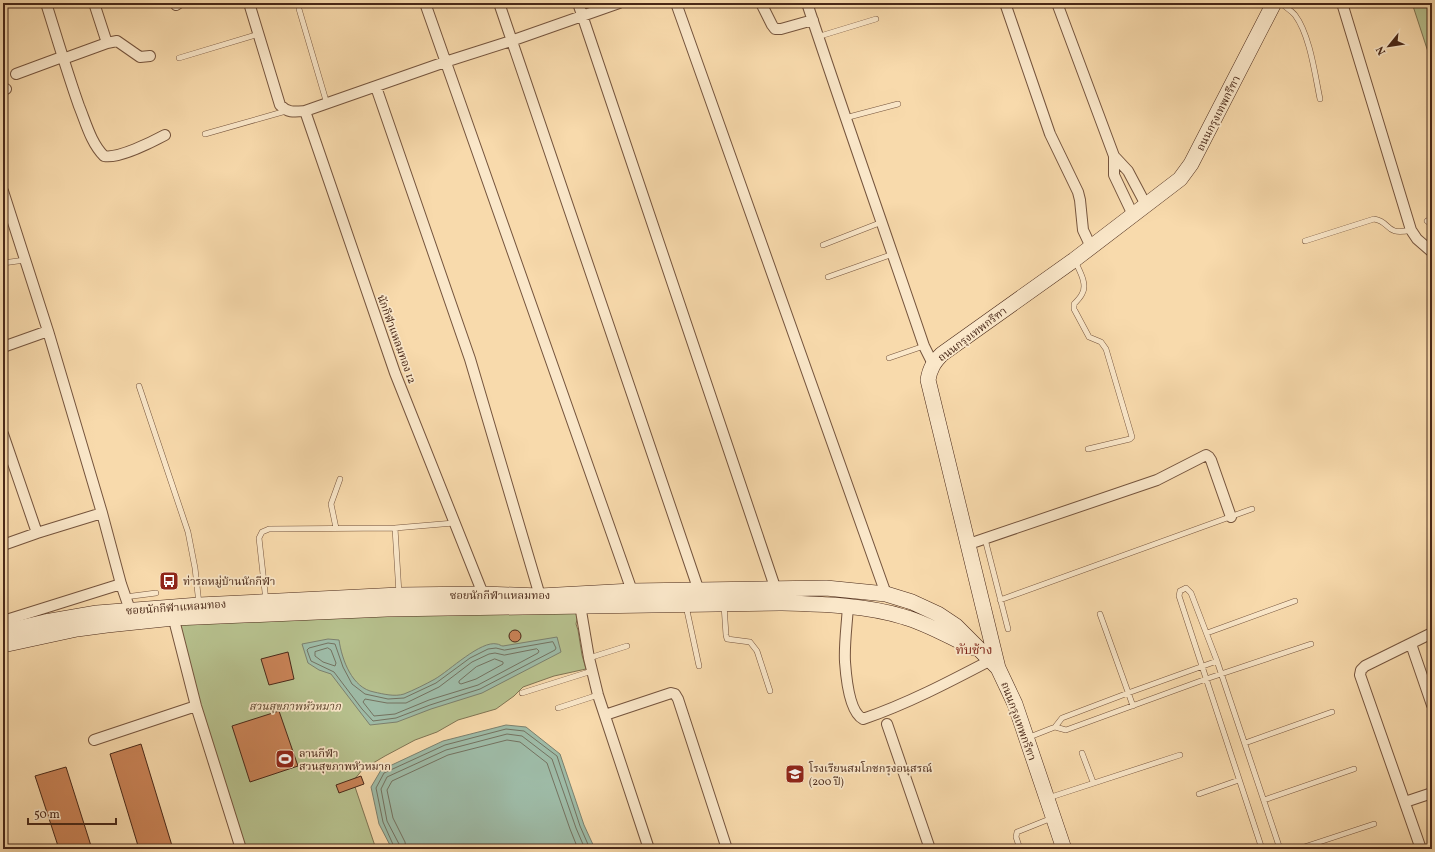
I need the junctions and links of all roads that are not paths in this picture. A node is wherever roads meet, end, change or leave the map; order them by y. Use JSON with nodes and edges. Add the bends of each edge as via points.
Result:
{"nodes":[{"id":1,"x":46,"y":3,"type":"edge"},
{"id":2,"x":94,"y":3,"type":"edge"},
{"id":3,"x":249,"y":3,"type":"edge"},
{"id":4,"x":425,"y":3,"type":"edge"},
{"id":5,"x":499,"y":3,"type":"edge"},
{"id":6,"x":578,"y":3,"type":"edge"},
{"id":7,"x":619,"y":3,"type":"edge"},
{"id":8,"x":676,"y":3,"type":"edge"},
{"id":9,"x":761,"y":3,"type":"edge"},
{"id":10,"x":807,"y":3,"type":"edge"},
{"id":11,"x":1005,"y":3,"type":"edge"},
{"id":12,"x":1057,"y":3,"type":"edge"},
{"id":13,"x":1274,"y":3,"type":"edge"},
{"id":14,"x":1281,"y":3,"type":"edge"},
{"id":15,"x":1342,"y":3,"type":"edge"},
{"id":16,"x":299,"y":9,"type":"dead end"},
{"id":17,"x":582,"y":16,"type":"junction"},
{"id":18,"x":876,"y":19,"type":"dead end"},
{"id":19,"x":813,"y":20,"type":"junction"},
{"id":20,"x":259,"y":34,"type":"junction"},
{"id":21,"x":818,"y":37,"type":"junction"},
{"id":22,"x":511,"y":41,"type":"junction"},
{"id":23,"x":107,"y":43,"type":"junction"},
{"id":24,"x":150,"y":56,"type":"dead end"},
{"id":25,"x":63,"y":58,"type":"junction"},
{"id":26,"x":179,"y":58,"type":"dead end"},
{"id":27,"x":445,"y":62,"type":"junction"},
{"id":28,"x":16,"y":74,"type":"dead end"},
{"id":29,"x":376,"y":87,"type":"junction"},
{"id":30,"x":1320,"y":99,"type":"dead end"},
{"id":31,"x":328,"y":104,"type":"junction"},
{"id":32,"x":898,"y":104,"type":"dead end"},
{"id":33,"x":286,"y":111,"type":"junction"},
{"id":34,"x":305,"y":111,"type":"junction"},
{"id":35,"x":845,"y":118,"type":"junction"},
{"id":36,"x":205,"y":134,"type":"dead end"},
{"id":37,"x":165,"y":135,"type":"dead end"},
{"id":38,"x":1114,"y":156,"type":"junction"},
{"id":39,"x":3,"y":190,"type":"edge"},
{"id":40,"x":1146,"y":205,"type":"junction"},
{"id":41,"x":1133,"y":215,"type":"junction"},
{"id":42,"x":1427,"y":221,"type":"dead end"},
{"id":43,"x":882,"y":222,"type":"junction"},
{"id":44,"x":1432,"y":224,"type":"edge"},
{"id":45,"x":1411,"y":230,"type":"junction"},
{"id":46,"x":1306,"y":242,"type":"dead end"},
{"id":47,"x":823,"y":245,"type":"dead end"},
{"id":48,"x":1091,"y":247,"type":"junction"},
{"id":49,"x":1432,"y":252,"type":"edge"},
{"id":50,"x":893,"y":254,"type":"junction"},
{"id":51,"x":25,"y":260,"type":"junction"},
{"id":52,"x":1074,"y":260,"type":"junction"},
{"id":53,"x":3,"y":263,"type":"edge"},
{"id":54,"x":828,"y":277,"type":"dead end"},
{"id":55,"x":48,"y":331,"type":"junction"},
{"id":56,"x":3,"y":346,"type":"edge"},
{"id":57,"x":924,"y":346,"type":"junction"},
{"id":58,"x":889,"y":358,"type":"dead end"},
{"id":59,"x":933,"y":364,"type":"junction"},
{"id":60,"x":139,"y":386,"type":"dead end"},
{"id":61,"x":3,"y":434,"type":"edge"},
{"id":62,"x":1088,"y":449,"type":"dead end"},
{"id":63,"x":340,"y":478,"type":"dead end"},
{"id":64,"x":1252,"y":509,"type":"dead end"},
{"id":65,"x":102,"y":513,"type":"junction"},
{"id":66,"x":1230,"y":517,"type":"junction"},
{"id":67,"x":454,"y":523,"type":"junction"},
{"id":68,"x":336,"y":528,"type":"junction"},
{"id":69,"x":395,"y":528,"type":"junction"},
{"id":70,"x":37,"y":533,"type":"junction"},
{"id":71,"x":985,"y":539,"type":"junction"},
{"id":72,"x":969,"y":544,"type":"junction"},
{"id":73,"x":3,"y":545,"type":"edge"},
{"id":74,"x":121,"y":584,"type":"junction"},
{"id":75,"x":776,"y":588,"type":"junction"},
{"id":76,"x":632,"y":591,"type":"junction"},
{"id":77,"x":699,"y":591,"type":"junction"},
{"id":78,"x":156,"y":593,"type":"dead end"},
{"id":79,"x":483,"y":594,"type":"junction"},
{"id":80,"x":886,"y":594,"type":"junction"},
{"id":81,"x":399,"y":595,"type":"junction"},
{"id":82,"x":540,"y":596,"type":"junction"},
{"id":83,"x":1000,"y":600,"type":"junction"},
{"id":84,"x":1295,"y":601,"type":"dead end"},
{"id":85,"x":266,"y":602,"type":"junction"},
{"id":86,"x":128,"y":603,"type":"junction"},
{"id":87,"x":780,"y":603,"type":"junction"},
{"id":88,"x":724,"y":604,"type":"junction"},
{"id":89,"x":199,"y":605,"type":"junction"},
{"id":90,"x":580,"y":605,"type":"junction"},
{"id":91,"x":686,"y":605,"type":"junction"},
{"id":92,"x":848,"y":606,"type":"junction"},
{"id":93,"x":172,"y":612,"type":"junction"},
{"id":94,"x":1100,"y":614,"type":"dead end"},
{"id":95,"x":3,"y":621,"type":"edge"},
{"id":96,"x":1008,"y":629,"type":"dead end"},
{"id":97,"x":3,"y":632,"type":"edge"},
{"id":98,"x":1432,"y":633,"type":"edge"},
{"id":99,"x":1207,"y":634,"type":"junction"},
{"id":100,"x":1311,"y":644,"type":"dead end"},
{"id":101,"x":1411,"y":644,"type":"junction"},
{"id":102,"x":3,"y":645,"type":"edge"},
{"id":103,"x":627,"y":646,"type":"dead end"},
{"id":104,"x":589,"y":658,"type":"junction"},
{"id":105,"x":990,"y":660,"type":"junction"},
{"id":106,"x":1217,"y":660,"type":"junction"},
{"id":107,"x":699,"y":666,"type":"dead end"},
{"id":108,"x":1202,"y":666,"type":"junction"},
{"id":109,"x":592,"y":671,"type":"junction"},
{"id":110,"x":1221,"y":673,"type":"junction"},
{"id":111,"x":1206,"y":678,"type":"junction"},
{"id":112,"x":770,"y":692,"type":"dead end"},
{"id":113,"x":522,"y":693,"type":"dead end"},
{"id":114,"x":1128,"y":693,"type":"junction"},
{"id":115,"x":598,"y":695,"type":"junction"},
{"id":116,"x":1432,"y":705,"type":"edge"},
{"id":117,"x":196,"y":706,"type":"junction"},
{"id":118,"x":1133,"y":706,"type":"junction"},
{"id":119,"x":558,"y":708,"type":"dead end"},
{"id":120,"x":1332,"y":712,"type":"dead end"},
{"id":121,"x":605,"y":715,"type":"junction"},
{"id":122,"x":887,"y":724,"type":"dead end"},
{"id":123,"x":1056,"y":727,"type":"junction"},
{"id":124,"x":1027,"y":738,"type":"junction"},
{"id":125,"x":94,"y":740,"type":"dead end"},
{"id":126,"x":1244,"y":743,"type":"junction"},
{"id":127,"x":1082,"y":753,"type":"dead end"},
{"id":128,"x":1180,"y":755,"type":"dead end"},
{"id":129,"x":1354,"y":769,"type":"dead end"},
{"id":130,"x":1239,"y":780,"type":"junction"},
{"id":131,"x":1094,"y":782,"type":"junction"},
{"id":132,"x":1432,"y":793,"type":"edge"},
{"id":133,"x":1199,"y":794,"type":"dead end"},
{"id":134,"x":1047,"y":798,"type":"junction"},
{"id":135,"x":1264,"y":800,"type":"junction"},
{"id":136,"x":1405,"y":802,"type":"junction"},
{"id":137,"x":1053,"y":817,"type":"junction"},
{"id":138,"x":1374,"y":824,"type":"dead end"},
{"id":139,"x":241,"y":849,"type":"edge"},
{"id":140,"x":649,"y":849,"type":"edge"},
{"id":141,"x":727,"y":849,"type":"edge"},
{"id":142,"x":930,"y":849,"type":"edge"},
{"id":143,"x":1020,"y":849,"type":"edge"},
{"id":144,"x":1064,"y":849,"type":"edge"},
{"id":145,"x":1262,"y":849,"type":"edge"},
{"id":146,"x":1280,"y":849,"type":"edge"},
{"id":147,"x":1298,"y":849,"type":"edge"},
{"id":148,"x":1421,"y":849,"type":"edge"}],
"edges":[{"from":1,"to":25,"type":"street"},
{"from":2,"to":23,"type":"street"},
{"from":3,"to":20,"type":"street"},
{"from":4,"to":27,"type":"street"},
{"from":5,"to":22,"type":"street"},
{"from":6,"to":17,"type":"street"},
{"from":7,"to":17,"type":"street"},
{"from":8,"to":80,"type":"street"},
{"from":9,"to":19,"type":"street","via":[[775,29]]},
{"from":10,"to":19,"type":"street"},
{"from":11,"to":48,"type":"street","via":[[1050,134],[1078,192],[1083,230]]},
{"from":12,"to":38,"type":"street"},
{"from":13,"to":40,"type":"street","name":"ถนนกรุงเทพกรีฑา","via":[[1191,164],[1180,179]]},
{"from":14,"to":30,"type":"lane","via":[[1295,15],[1301,26],[1313,62]]},
{"from":15,"to":45,"type":"street"},
{"from":16,"to":31,"type":"lane"},
{"from":17,"to":22,"type":"street"},
{"from":17,"to":75,"type":"street"},
{"from":18,"to":21,"type":"lane"},
{"from":19,"to":21,"type":"street"},
{"from":20,"to":26,"type":"lane"},
{"from":20,"to":33,"type":"street","via":[[280,105]]},
{"from":21,"to":35,"type":"street"},
{"from":22,"to":27,"type":"street"},
{"from":22,"to":77,"type":"street"},
{"from":23,"to":24,"type":"street","via":[[117,42],[140,57]]},
{"from":23,"to":25,"type":"street"},
{"from":25,"to":28,"type":"street"},
{"from":25,"to":37,"type":"street","via":[[87,126],[96,147],[104,156],[120,154]]},
{"from":27,"to":29,"type":"street"},
{"from":27,"to":76,"type":"street"},
{"from":29,"to":31,"type":"street"},
{"from":29,"to":82,"type":"street","via":[[470,359]]},
{"from":31,"to":34,"type":"street"},
{"from":32,"to":35,"type":"lane"},
{"from":33,"to":34,"type":"street"},
{"from":33,"to":36,"type":"lane"},
{"from":34,"to":67,"type":"street","name":"นักกีฬาแหลมทอง 12","via":[[396,373]]},
{"from":35,"to":43,"type":"street"},
{"from":38,"to":40,"type":"street","via":[[1128,171]]},
{"from":38,"to":41,"type":"street","via":[[1114,175]]},
{"from":39,"to":51,"type":"street"},
{"from":40,"to":41,"type":"street","name":"ถนนกรุงเทพกรีฑา"},
{"from":41,"to":48,"type":"street","name":"ถนนกรุงเทพกรีฑา"},
{"from":42,"to":44,"type":"lane"},
{"from":43,"to":47,"type":"lane"},
{"from":43,"to":50,"type":"street"},
{"from":45,"to":46,"type":"lane","via":[[1395,232],[1374,219]]},
{"from":45,"to":49,"type":"street"},
{"from":48,"to":52,"type":"street","name":"ถนนกรุงเทพกรีฑา"},
{"from":50,"to":54,"type":"lane"},
{"from":50,"to":57,"type":"street"},
{"from":51,"to":53,"type":"lane"},
{"from":51,"to":55,"type":"street"},
{"from":52,"to":59,"type":"street","name":"ถนนกรุงเทพกรีฑา","via":[[942,354]]},
{"from":52,"to":62,"type":"lane","via":[[1084,288],[1074,304],[1074,309],[1089,337],[1101,342],[1106,349],[1132,437]]},
{"from":55,"to":56,"type":"street"},
{"from":55,"to":65,"type":"street"},
{"from":57,"to":58,"type":"lane"},
{"from":57,"to":59,"type":"street"},
{"from":59,"to":72,"type":"street","name":"ถนนกรุงเทพกรีฑา","via":[[928,380]]},
{"from":60,"to":89,"type":"lane","via":[[188,532]]},
{"from":61,"to":70,"type":"street"},
{"from":63,"to":68,"type":"lane","via":[[331,504]]},
{"from":64,"to":66,"type":"lane"},
{"from":65,"to":70,"type":"street"},
{"from":65,"to":74,"type":"street"},
{"from":66,"to":71,"type":"street","via":[[1211,460],[1206,455],[1157,480]]},
{"from":66,"to":83,"type":"lane"},
{"from":67,"to":69,"type":"lane"},
{"from":67,"to":79,"type":"street","name":"นักกีฬาแหลมทอง 12"},
{"from":68,"to":69,"type":"lane"},
{"from":68,"to":85,"type":"lane","via":[[281,528],[262,532],[259,538]]},
{"from":69,"to":81,"type":"lane"},
{"from":70,"to":73,"type":"street"},
{"from":71,"to":72,"type":"street"},
{"from":71,"to":83,"type":"lane"},
{"from":72,"to":105,"type":"street","name":"ถนนกรุงเทพกรีฑา"},
{"from":74,"to":86,"type":"street"},
{"from":74,"to":95,"type":"street"},
{"from":75,"to":77,"type":"street","name":"ซอยนักกีฬาแหลมทอง"},
{"from":75,"to":80,"type":"street","name":"ซอยนักกีฬาแหลมทอง","via":[[826,588]]},
{"from":75,"to":87,"type":"street"},
{"from":76,"to":77,"type":"street","name":"ซอยนักกีฬาแหลมทอง"},
{"from":76,"to":82,"type":"street","name":"ซอยนักกีฬาแหลมทอง"},
{"from":78,"to":86,"type":"lane"},
{"from":79,"to":81,"type":"street","name":"ซอยนักกีฬาแหลมทอง"},
{"from":79,"to":82,"type":"street","name":"ซอยนักกีฬาแหลมทอง"},
{"from":80,"to":105,"type":"street","name":"ซอยนักกีฬาแหลมทอง","via":[[938,614],[956,626]]},
{"from":81,"to":85,"type":"street","name":"ซอยนักกีฬาแหลมทอง"},
{"from":83,"to":96,"type":"lane"},
{"from":84,"to":99,"type":"lane"},
{"from":85,"to":89,"type":"street","name":"ซอยนักกีฬาแหลมทอง"},
{"from":86,"to":93,"type":"street","name":"ซอยนักกีฬาแหลมทอง"},
{"from":86,"to":97,"type":"street","name":"ซอยนักกีฬาแหลมทอง"},
{"from":87,"to":88,"type":"street","name":"ซอยนักกีฬาแหลมทอง"},
{"from":87,"to":92,"type":"street","name":"ซอยนักกีฬาแหลมทอง"},
{"from":88,"to":91,"type":"street","name":"ซอยนักกีฬาแหลมทอง"},
{"from":88,"to":112,"type":"lane","via":[[727,639],[750,642],[753,645],[757,650]]},
{"from":89,"to":93,"type":"street","name":"ซอยนักกีฬาแหลมทอง"},
{"from":90,"to":91,"type":"street","name":"ซอยนักกีฬาแหลมทอง"},
{"from":90,"to":93,"type":"street","name":"ซอยนักกีฬาแหลมทอง"},
{"from":90,"to":104,"type":"street"},
{"from":91,"to":107,"type":"lane"},
{"from":92,"to":105,"type":"street","name":"ซอยนักกีฬาแหลมทอง","via":[[904,616]]},
{"from":92,"to":105,"type":"street","via":[[845,661],[851,703],[863,719],[961,676]]},
{"from":93,"to":102,"type":"street","name":"ซอยนักกีฬาแหลมทอง","via":[[141,621],[77,629]]},
{"from":93,"to":117,"type":"street"},
{"from":94,"to":114,"type":"lane"},
{"from":98,"to":101,"type":"street"},
{"from":99,"to":106,"type":"lane"},
{"from":99,"to":108,"type":"lane","via":[[1191,593],[1183,588],[1178,596]]},
{"from":100,"to":110,"type":"lane"},
{"from":101,"to":116,"type":"street"},
{"from":101,"to":136,"type":"street","via":[[1365,666],[1360,675]]},
{"from":103,"to":104,"type":"lane"},
{"from":104,"to":109,"type":"street"},
{"from":105,"to":124,"type":"street","name":"ถนนกรุงเทพกรีฑา","via":[[1015,704]]},
{"from":106,"to":108,"type":"lane"},
{"from":106,"to":110,"type":"lane"},
{"from":108,"to":111,"type":"lane"},
{"from":108,"to":114,"type":"lane"},
{"from":109,"to":113,"type":"lane"},
{"from":109,"to":115,"type":"street"},
{"from":110,"to":111,"type":"lane"},
{"from":110,"to":126,"type":"lane"},
{"from":111,"to":118,"type":"lane"},
{"from":111,"to":130,"type":"lane"},
{"from":114,"to":118,"type":"lane"},
{"from":114,"to":123,"type":"lane","via":[[1062,718]]},
{"from":115,"to":119,"type":"lane"},
{"from":115,"to":121,"type":"street"},
{"from":117,"to":125,"type":"street"},
{"from":117,"to":139,"type":"street"},
{"from":118,"to":123,"type":"lane","via":[[1066,730]]},
{"from":120,"to":126,"type":"lane"},
{"from":121,"to":140,"type":"street"},
{"from":121,"to":141,"type":"street","via":[[671,692],[675,694]]},
{"from":122,"to":142,"type":"street"},
{"from":123,"to":124,"type":"lane"},
{"from":124,"to":134,"type":"street","name":"ถนนกรุงเทพกรีฑา"},
{"from":126,"to":135,"type":"lane"},
{"from":127,"to":131,"type":"lane"},
{"from":128,"to":131,"type":"lane"},
{"from":129,"to":135,"type":"lane"},
{"from":130,"to":133,"type":"lane"},
{"from":130,"to":145,"type":"lane"},
{"from":131,"to":134,"type":"lane"},
{"from":132,"to":136,"type":"street"},
{"from":134,"to":137,"type":"street","name":"ถนนกรุงเทพกรีฑา"},
{"from":135,"to":146,"type":"lane"},
{"from":136,"to":148,"type":"street"},
{"from":137,"to":143,"type":"lane","via":[[1017,832]]},
{"from":137,"to":144,"type":"street","name":"ถนนกรุงเทพกรีฑา"},
{"from":138,"to":147,"type":"lane"}]}
